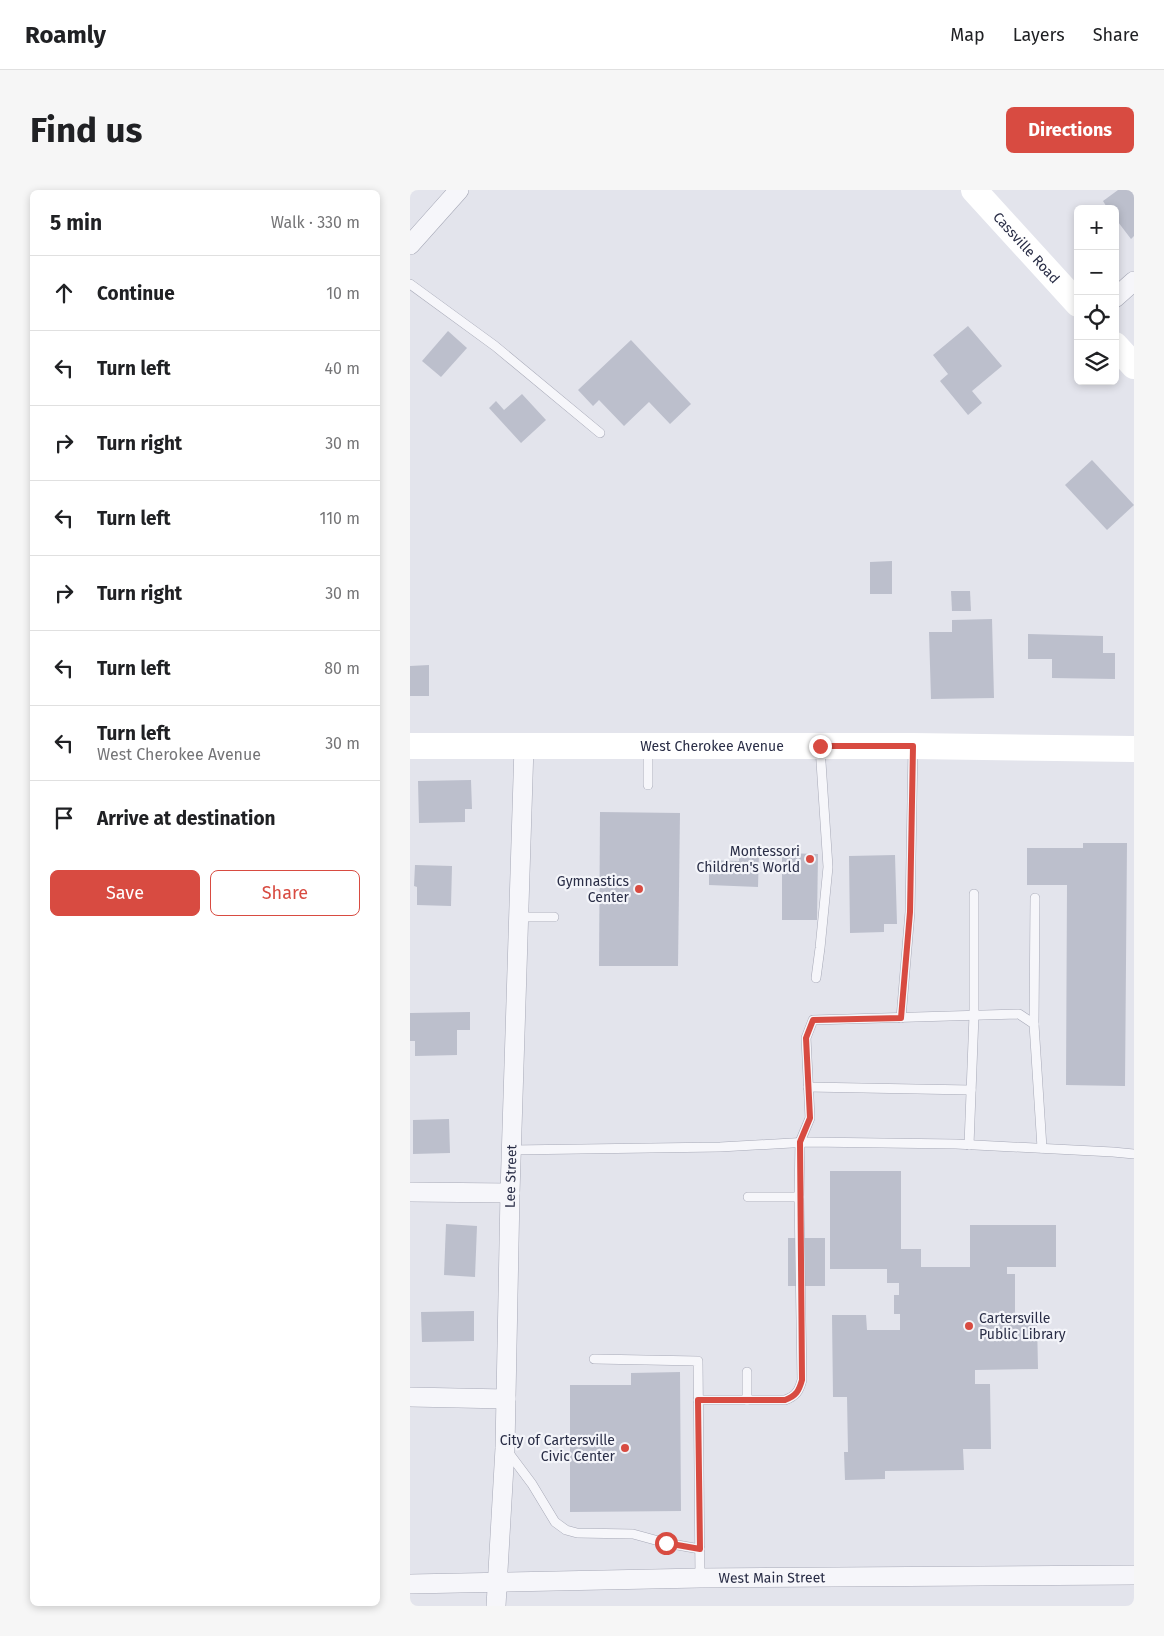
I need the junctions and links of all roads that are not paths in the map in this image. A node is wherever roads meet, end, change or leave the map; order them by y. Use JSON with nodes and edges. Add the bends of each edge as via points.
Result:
{"nodes":[{"id":1,"x":459,"y":190,"type":"edge"},
{"id":2,"x":974,"y":190,"type":"edge"},
{"id":3,"x":410,"y":245,"type":"edge"},
{"id":4,"x":1134,"y":281,"type":"edge"},
{"id":5,"x":410,"y":284,"type":"edge"},
{"id":6,"x":1118,"y":295,"type":"edge"},
{"id":7,"x":1074,"y":300,"type":"edge"},
{"id":8,"x":1119,"y":349,"type":"edge"},
{"id":9,"x":1134,"y":366,"type":"edge"},
{"id":10,"x":600,"y":433,"type":"dead end"},
{"id":11,"x":410,"y":746,"type":"edge"},
{"id":12,"x":524,"y":746,"type":"junction"},
{"id":13,"x":648,"y":746,"type":"junction"},
{"id":14,"x":820,"y":746,"type":"junction"},
{"id":15,"x":913,"y":746,"type":"junction"},
{"id":16,"x":1134,"y":748,"type":"edge"},
{"id":17,"x":648,"y":785,"type":"dead end"},
{"id":18,"x":974,"y":894,"type":"dead end"},
{"id":19,"x":1035,"y":898,"type":"dead end"},
{"id":20,"x":554,"y":917,"type":"dead end"},
{"id":21,"x":519,"y":918,"type":"junction"},
{"id":22,"x":816,"y":978,"type":"dead end"},
{"id":23,"x":974,"y":1015,"type":"junction"},
{"id":24,"x":901,"y":1018,"type":"junction"},
{"id":25,"x":1034,"y":1024,"type":"junction"},
{"id":26,"x":808,"y":1087,"type":"junction"},
{"id":27,"x":971,"y":1090,"type":"junction"},
{"id":28,"x":800,"y":1142,"type":"junction"},
{"id":29,"x":969,"y":1145,"type":"junction"},
{"id":30,"x":1042,"y":1148,"type":"junction"},
{"id":31,"x":512,"y":1150,"type":"junction"},
{"id":32,"x":1134,"y":1154,"type":"edge"},
{"id":33,"x":410,"y":1192,"type":"edge"},
{"id":34,"x":510,"y":1193,"type":"junction"},
{"id":35,"x":748,"y":1197,"type":"dead end"},
{"id":36,"x":800,"y":1197,"type":"junction"},
{"id":37,"x":594,"y":1359,"type":"dead end"},
{"id":38,"x":747,"y":1372,"type":"dead end"},
{"id":39,"x":410,"y":1397,"type":"edge"},
{"id":40,"x":506,"y":1399,"type":"junction"},
{"id":41,"x":698,"y":1400,"type":"junction"},
{"id":42,"x":747,"y":1400,"type":"junction"},
{"id":43,"x":505,"y":1448,"type":"junction"},
{"id":44,"x":700,"y":1549,"type":"junction"},
{"id":45,"x":1134,"y":1575,"type":"edge"},
{"id":46,"x":700,"y":1578,"type":"junction"},
{"id":47,"x":496,"y":1582,"type":"junction"},
{"id":48,"x":410,"y":1584,"type":"edge"},
{"id":49,"x":496,"y":1606,"type":"edge"}],
"edges":[{"from":1,"to":3,"type":"street"},
{"from":2,"to":7,"type":"main road","name":"Cassville Road"},
{"from":4,"to":6,"type":"street"},
{"from":5,"to":10,"type":"lane","via":[[495,346]]},
{"from":8,"to":9,"type":"main road"},
{"from":11,"to":12,"type":"main road","name":"West Cherokee Avenue"},
{"from":12,"to":13,"type":"main road","name":"West Cherokee Avenue"},
{"from":12,"to":21,"type":"street","name":"Lee Street"},
{"from":13,"to":14,"type":"main road","name":"West Cherokee Avenue"},
{"from":13,"to":17,"type":"lane"},
{"from":14,"to":15,"type":"main road","name":"West Cherokee Avenue"},
{"from":14,"to":22,"type":"lane","via":[[828,867]]},
{"from":15,"to":16,"type":"main road","name":"West Cherokee Avenue"},
{"from":15,"to":24,"type":"lane","via":[[910,912]]},
{"from":18,"to":23,"type":"lane"},
{"from":19,"to":25,"type":"lane"},
{"from":20,"to":21,"type":"lane"},
{"from":21,"to":31,"type":"street","name":"Lee Street"},
{"from":23,"to":24,"type":"lane"},
{"from":23,"to":25,"type":"lane","via":[[1019,1014]]},
{"from":23,"to":27,"type":"lane"},
{"from":24,"to":26,"type":"lane","via":[[813,1020],[806,1038]]},
{"from":25,"to":30,"type":"lane"},
{"from":26,"to":27,"type":"lane"},
{"from":26,"to":28,"type":"lane","via":[[810,1118]]},
{"from":27,"to":29,"type":"lane"},
{"from":28,"to":29,"type":"lane"},
{"from":28,"to":31,"type":"lane","via":[[720,1147]]},
{"from":28,"to":36,"type":"lane"},
{"from":29,"to":30,"type":"lane"},
{"from":30,"to":32,"type":"lane"},
{"from":31,"to":34,"type":"street","name":"Lee Street"},
{"from":33,"to":34,"type":"street"},
{"from":34,"to":40,"type":"street","name":"Lee Street"},
{"from":35,"to":36,"type":"lane"},
{"from":36,"to":42,"type":"lane","via":[[802,1380],[797,1394],[785,1400]]},
{"from":37,"to":41,"type":"lane","via":[[698,1361]]},
{"from":38,"to":42,"type":"lane"},
{"from":39,"to":40,"type":"street"},
{"from":40,"to":43,"type":"street","name":"Lee Street"},
{"from":41,"to":42,"type":"lane"},
{"from":41,"to":44,"type":"lane"},
{"from":43,"to":44,"type":"lane","via":[[555,1522],[566,1530],[632,1534]]},
{"from":43,"to":47,"type":"street","name":"Lee Street"},
{"from":44,"to":46,"type":"lane"},
{"from":45,"to":46,"type":"street","name":"West Main Street"},
{"from":46,"to":47,"type":"street","name":"West Main Street"},
{"from":47,"to":48,"type":"street","name":"West Main Street"},
{"from":47,"to":49,"type":"street","name":"Lee Street"}]}
